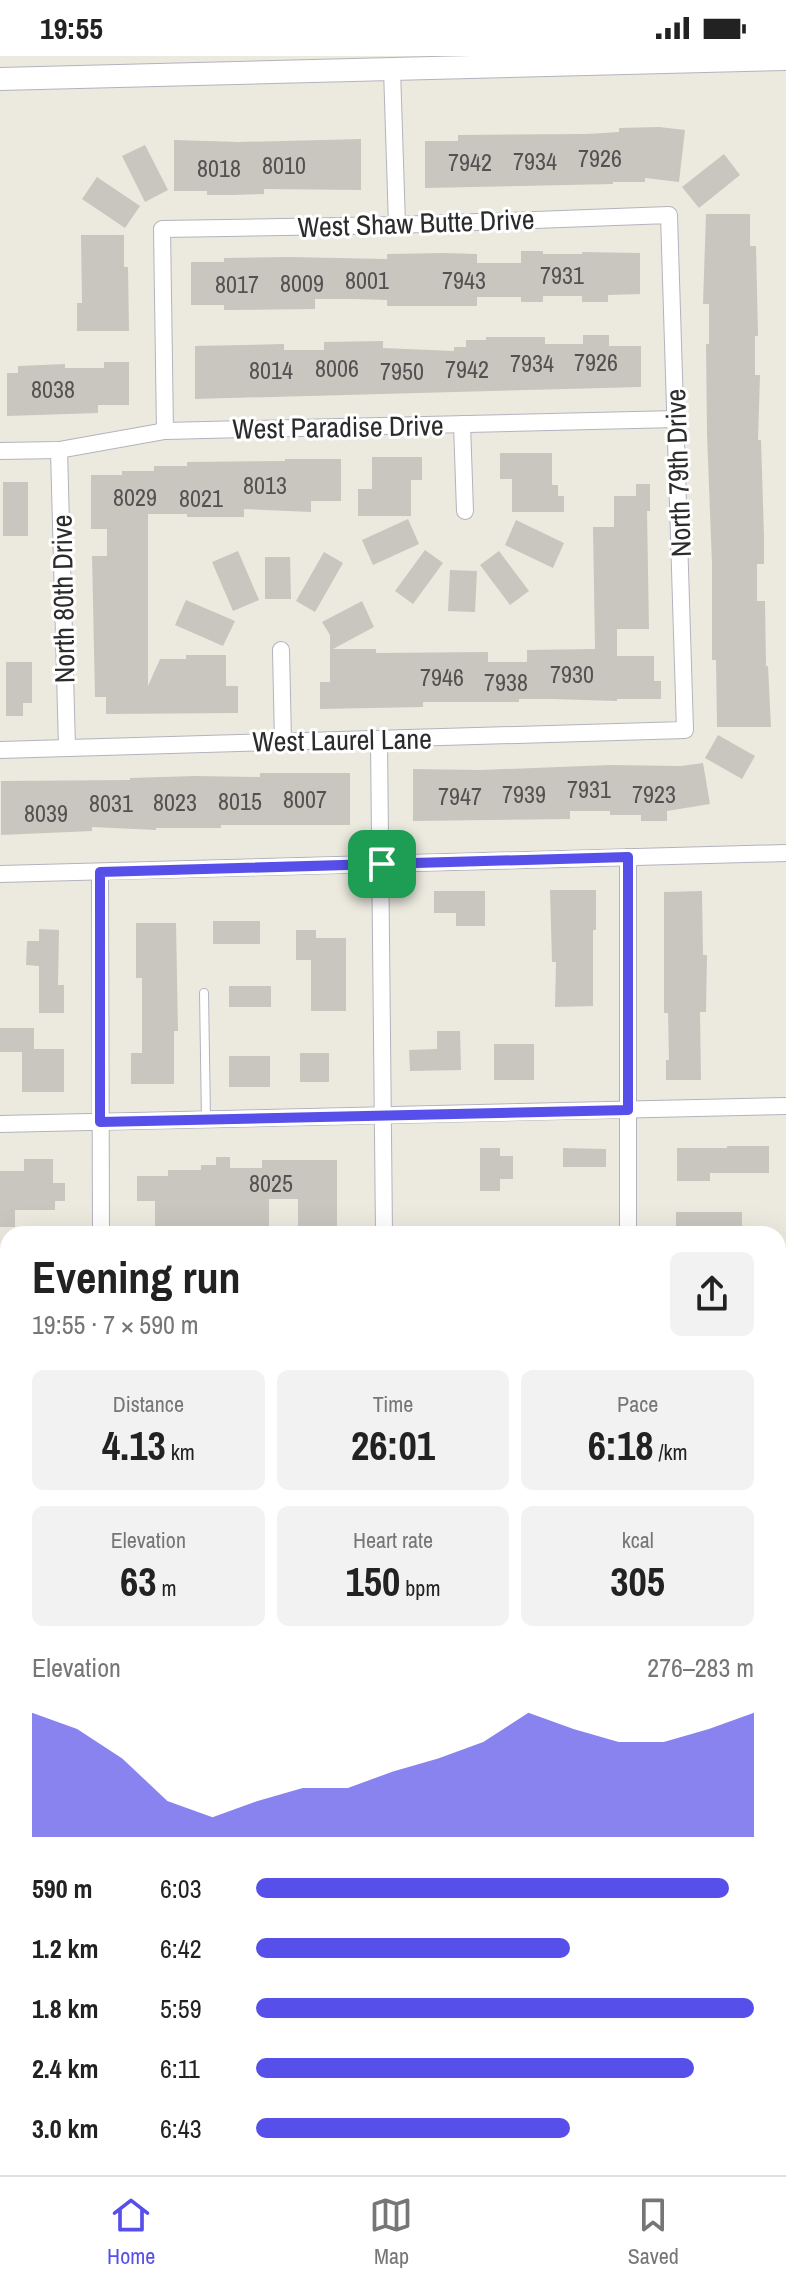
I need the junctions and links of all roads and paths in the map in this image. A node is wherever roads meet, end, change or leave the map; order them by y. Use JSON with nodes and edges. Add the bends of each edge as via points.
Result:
{"nodes":[{"id":1,"x":786,"y":59,"type":"edge"},
{"id":2,"x":392,"y":69,"type":"junction"},
{"id":3,"x":0,"y":79,"type":"edge"},
{"id":4,"x":669,"y":215,"type":"joint"},
{"id":5,"x":397,"y":225,"type":"junction"},
{"id":6,"x":677,"y":419,"type":"junction"},
{"id":7,"x":462,"y":424,"type":"junction"},
{"id":8,"x":165,"y":431,"type":"junction"},
{"id":9,"x":59,"y":450,"type":"junction"},
{"id":10,"x":0,"y":451,"type":"edge"},
{"id":11,"x":465,"y":511,"type":"dead end"},
{"id":12,"x":281,"y":650,"type":"dead end"},
{"id":13,"x":685,"y":730,"type":"joint"},
{"id":14,"x":379,"y":740,"type":"junction"},
{"id":15,"x":283,"y":742,"type":"junction"},
{"id":16,"x":67,"y":748,"type":"junction"},
{"id":17,"x":0,"y":750,"type":"edge"},
{"id":18,"x":786,"y":853,"type":"edge"},
{"id":19,"x":628,"y":857,"type":"junction"},
{"id":20,"x":382,"y":864,"type":"junction"},
{"id":21,"x":100,"y":872,"type":"junction"},
{"id":22,"x":0,"y":874,"type":"edge"},
{"id":23,"x":204,"y":993,"type":"dead end"},
{"id":24,"x":786,"y":1106,"type":"edge"},
{"id":25,"x":628,"y":1110,"type":"junction"},
{"id":26,"x":383,"y":1115,"type":"junction"},
{"id":27,"x":206,"y":1119,"type":"junction"},
{"id":28,"x":100,"y":1122,"type":"junction"},
{"id":29,"x":0,"y":1124,"type":"edge"},
{"id":30,"x":101,"y":1226,"type":"edge"},
{"id":31,"x":384,"y":1226,"type":"edge"},
{"id":32,"x":628,"y":1226,"type":"edge"}],
"edges":[{"from":1,"to":2,"type":"main road"},
{"from":2,"to":3,"type":"main road"},
{"from":2,"to":5,"type":"street"},
{"from":4,"to":5,"type":"street","name":"West Shaw Butte Drive"},
{"from":4,"to":6,"type":"street","name":"North 79th Drive"},
{"from":5,"to":8,"type":"street","name":"West Shaw Butte Drive","via":[[162,229]]},
{"from":6,"to":7,"type":"street","name":"West Paradise Drive"},
{"from":6,"to":13,"type":"street","name":"North 79th Drive"},
{"from":7,"to":8,"type":"street","name":"West Paradise Drive"},
{"from":7,"to":11,"type":"street"},
{"from":8,"to":9,"type":"street","name":"West Paradise Drive"},
{"from":9,"to":10,"type":"street","name":"West Paradise Drive"},
{"from":9,"to":16,"type":"street","name":"North 80th Drive"},
{"from":12,"to":15,"type":"street"},
{"from":13,"to":14,"type":"street","name":"West Laurel Lane"},
{"from":14,"to":15,"type":"street","name":"West Laurel Lane"},
{"from":14,"to":20,"type":"street"},
{"from":15,"to":16,"type":"street","name":"West Laurel Lane"},
{"from":16,"to":17,"type":"street","name":"West Laurel Lane"},
{"from":18,"to":19,"type":"street"},
{"from":19,"to":20,"type":"street"},
{"from":19,"to":25,"type":"street"},
{"from":20,"to":21,"type":"street"},
{"from":20,"to":26,"type":"street"},
{"from":21,"to":22,"type":"street"},
{"from":21,"to":28,"type":"street"},
{"from":23,"to":27,"type":"lane"},
{"from":24,"to":25,"type":"street"},
{"from":25,"to":26,"type":"street"},
{"from":25,"to":32,"type":"street"},
{"from":26,"to":27,"type":"street"},
{"from":26,"to":31,"type":"street"},
{"from":27,"to":28,"type":"street"},
{"from":28,"to":29,"type":"street"},
{"from":28,"to":30,"type":"street"}]}
